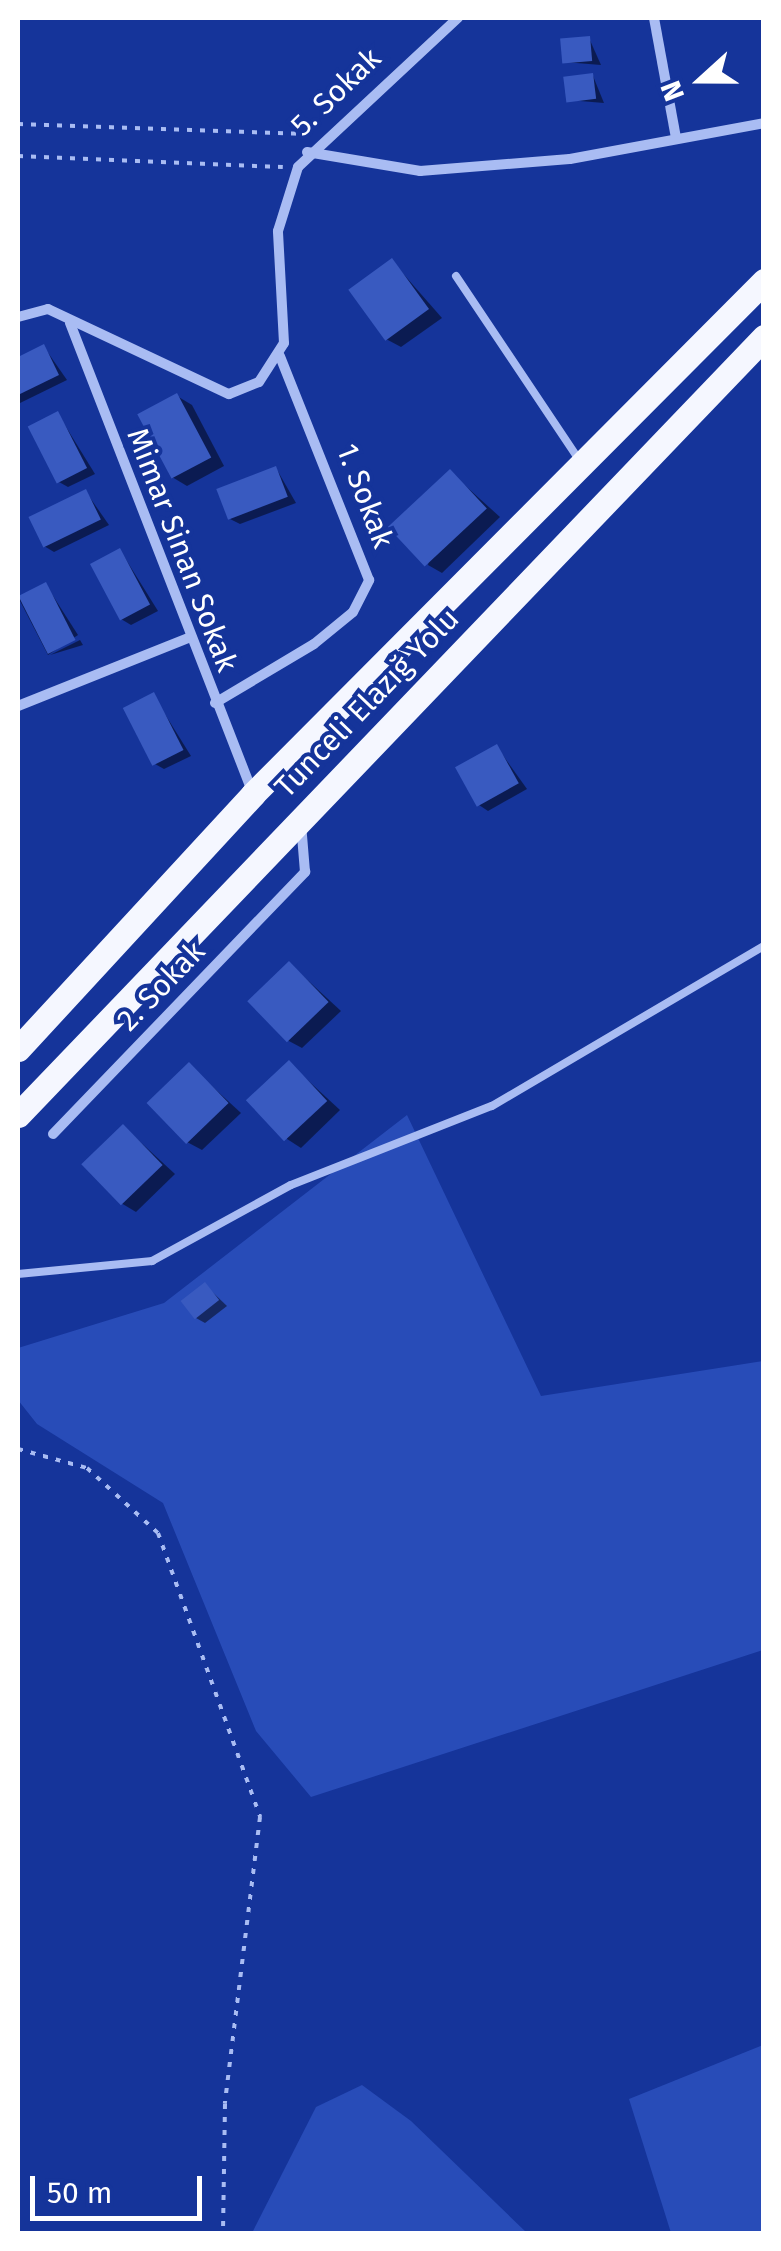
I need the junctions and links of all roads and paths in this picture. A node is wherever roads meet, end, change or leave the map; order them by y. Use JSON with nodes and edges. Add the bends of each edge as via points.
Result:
{"nodes":[{"id":1,"x":458,"y":18,"type":"edge"},
{"id":2,"x":654,"y":18,"type":"edge"},
{"id":3,"x":764,"y":123,"type":"edge"},
{"id":4,"x":18,"y":124,"type":"edge"},
{"id":5,"x":325,"y":135,"type":"junction"},
{"id":6,"x":676,"y":138,"type":"junction"},
{"id":7,"x":307,"y":152,"type":"junction"},
{"id":8,"x":18,"y":156,"type":"edge"},
{"id":9,"x":298,"y":168,"type":"junction"},
{"id":10,"x":456,"y":276,"type":"dead end"},
{"id":11,"x":764,"y":281,"type":"edge"},
{"id":12,"x":18,"y":318,"type":"edge"},
{"id":13,"x":70,"y":322,"type":"junction"},
{"id":14,"x":764,"y":336,"type":"edge"},
{"id":15,"x":280,"y":356,"type":"junction"},
{"id":16,"x":581,"y":464,"type":"junction"},
{"id":17,"x":188,"y":638,"type":"junction"},
{"id":18,"x":215,"y":703,"type":"junction"},
{"id":19,"x":18,"y":706,"type":"edge"},
{"id":20,"x":253,"y":794,"type":"junction"},
{"id":21,"x":300,"y":819,"type":"junction"},
{"id":22,"x":764,"y":946,"type":"edge"},
{"id":23,"x":18,"y":1049,"type":"edge"},
{"id":24,"x":18,"y":1115,"type":"edge"},
{"id":25,"x":53,"y":1134,"type":"dead end"},
{"id":26,"x":18,"y":1274,"type":"edge"},
{"id":27,"x":18,"y":1449,"type":"edge"},
{"id":28,"x":224,"y":2234,"type":"edge"}],
"edges":[{"from":1,"to":5,"type":"street","name":"5. Sokak"},
{"from":2,"to":6,"type":"street"},
{"from":3,"to":6,"type":"street"},
{"from":4,"to":5,"type":"path"},
{"from":5,"to":7,"type":"street","name":"5. Sokak"},
{"from":6,"to":7,"type":"street","via":[[570,159],[420,171]]},
{"from":7,"to":9,"type":"street","name":"5. Sokak"},
{"from":8,"to":9,"type":"path"},
{"from":9,"to":15,"type":"street","name":"5. Sokak","via":[[278,231]]},
{"from":10,"to":16,"type":"lane"},
{"from":11,"to":16,"type":"main road","name":"Tunceli Elazığ Yolu"},
{"from":12,"to":13,"type":"street","via":[[38,308]]},
{"from":13,"to":15,"type":"street","via":[[229,394],[259,382]]},
{"from":13,"to":17,"type":"street","name":"Mimar Sinan Sokak"},
{"from":14,"to":21,"type":"main road","name":"Tunceli Elazığ Yolu"},
{"from":15,"to":18,"type":"street","name":"1. Sokak","via":[[369,580],[353,612],[314,644]]},
{"from":16,"to":20,"type":"main road","name":"Tunceli Elazığ Yolu"},
{"from":17,"to":18,"type":"street","name":"Mimar Sinan Sokak"},
{"from":17,"to":19,"type":"street"},
{"from":18,"to":20,"type":"street","name":"Mimar Sinan Sokak"},
{"from":20,"to":23,"type":"main road","name":"Tunceli Elazığ Yolu"},
{"from":21,"to":24,"type":"main road","name":"Tunceli Elazığ Yolu"},
{"from":21,"to":25,"type":"street","name":"2. Sokak","via":[[305,872]]},
{"from":22,"to":26,"type":"lane","via":[[460,1122],[291,1185],[152,1260]]},
{"from":27,"to":28,"type":"path","via":[[88,1468],[158,1533],[260,1816],[225,2104]]}]}
